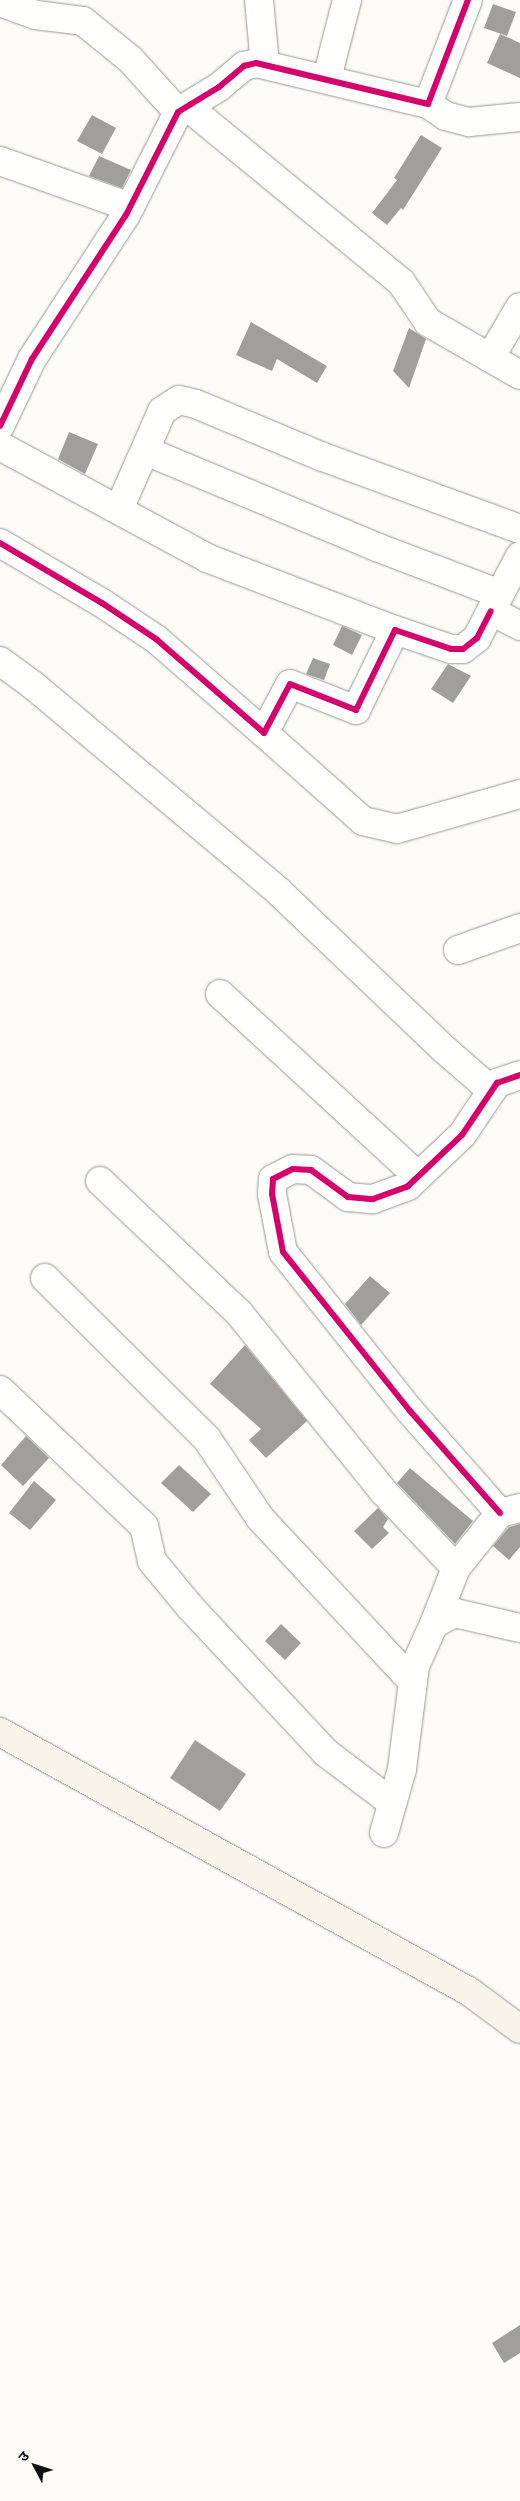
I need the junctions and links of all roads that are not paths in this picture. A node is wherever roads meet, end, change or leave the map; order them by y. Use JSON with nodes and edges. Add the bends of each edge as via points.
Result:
{"nodes":[{"id":1,"x":259,"y":0,"type":"edge"},
{"id":2,"x":347,"y":0,"type":"edge"},
{"id":3,"x":468,"y":0,"type":"edge"},
{"id":4,"x":0,"y":2,"type":"edge"},
{"id":5,"x":266,"y":65,"type":"junction"},
{"id":6,"x":327,"y":78,"type":"junction"},
{"id":7,"x":428,"y":104,"type":"junction"},
{"id":8,"x":183,"y":109,"type":"junction"},
{"id":9,"x":520,"y":117,"type":"edge"},
{"id":10,"x":0,"y":161,"type":"edge"},
{"id":11,"x":130,"y":207,"type":"junction"},
{"id":12,"x":520,"y":307,"type":"edge"},
{"id":13,"x":490,"y":358,"type":"junction"},
{"id":14,"x":520,"y":375,"type":"edge"},
{"id":15,"x":0,"y":426,"type":"edge"},
{"id":16,"x":0,"y":446,"type":"edge"},
{"id":17,"x":146,"y":451,"type":"junction"},
{"id":18,"x":119,"y":509,"type":"junction"},
{"id":19,"x":520,"y":529,"type":"edge"},
{"id":20,"x":0,"y":543,"type":"edge"},
{"id":21,"x":520,"y":556,"type":"edge"},
{"id":22,"x":495,"y":602,"type":"junction"},
{"id":23,"x":520,"y":626,"type":"edge"},
{"id":24,"x":395,"y":630,"type":"junction"},
{"id":25,"x":0,"y":661,"type":"edge"},
{"id":26,"x":264,"y":733,"type":"junction"},
{"id":27,"x":520,"y":794,"type":"edge"},
{"id":28,"x":520,"y":928,"type":"edge"},
{"id":29,"x":458,"y":950,"type":"dead end"},
{"id":30,"x":220,"y":994,"type":"dead end"},
{"id":31,"x":520,"y":1075,"type":"edge"},
{"id":32,"x":492,"y":1092,"type":"junction"},
{"id":33,"x":418,"y":1176,"type":"junction"},
{"id":34,"x":100,"y":1181,"type":"dead end"},
{"id":35,"x":45,"y":1278,"type":"dead end"},
{"id":36,"x":0,"y":1390,"type":"edge"},
{"id":37,"x":510,"y":1511,"type":"edge"},
{"id":38,"x":456,"y":1568,"type":"junction"},
{"id":39,"x":434,"y":1624,"type":"junction"},
{"id":40,"x":520,"y":1628,"type":"edge"},
{"id":41,"x":413,"y":1682,"type":"junction"},
{"id":42,"x":0,"y":1732,"type":"edge"},
{"id":43,"x":391,"y":1802,"type":"junction"},
{"id":44,"x":384,"y":1833,"type":"dead end"},
{"id":45,"x":520,"y":2029,"type":"edge"}],
"edges":[{"from":1,"to":5,"type":"street"},
{"from":2,"to":6,"type":"street"},
{"from":3,"to":7,"type":"street"},
{"from":4,"to":8,"type":"street","via":[[36,15],[83,21],[130,59]]},
{"from":5,"to":6,"type":"street"},
{"from":5,"to":8,"type":"street","via":[[244,66]]},
{"from":6,"to":7,"type":"street"},
{"from":7,"to":9,"type":"street","via":[[446,116],[469,122]]},
{"from":8,"to":11,"type":"street"},
{"from":8,"to":13,"type":"street","via":[[401,282],[428,322]]},
{"from":10,"to":11,"type":"street"},
{"from":11,"to":15,"type":"street","via":[[32,360]]},
{"from":12,"to":13,"type":"street"},
{"from":13,"to":14,"type":"street"},
{"from":16,"to":18,"type":"street"},
{"from":17,"to":18,"type":"street"},
{"from":17,"to":19,"type":"street","via":[[162,410],[174,402],[187,402]]},
{"from":17,"to":22,"type":"street","via":[[370,545]]},
{"from":18,"to":24,"type":"street","via":[[207,558]]},
{"from":20,"to":26,"type":"street","via":[[156,639]]},
{"from":21,"to":22,"type":"street"},
{"from":22,"to":23,"type":"street"},
{"from":22,"to":24,"type":"street","via":[[477,638],[463,649],[451,649]]},
{"from":24,"to":26,"type":"street","via":[[356,710],[290,684]]},
{"from":25,"to":32,"type":"street","via":[[278,890]]},
{"from":26,"to":27,"type":"street","via":[[363,821],[397,829]]},
{"from":28,"to":29,"type":"street"},
{"from":30,"to":33,"type":"street"},
{"from":31,"to":32,"type":"street","via":[[497,1084]]},
{"from":32,"to":33,"type":"street","via":[[462,1135]]},
{"from":33,"to":37,"type":"street","via":[[408,1186],[373,1199],[348,1197],[311,1170],[293,1169],[273,1179],[272,1194],[283,1252],[410,1411]]},
{"from":34,"to":38,"type":"street","via":[[239,1313],[383,1491]]},
{"from":35,"to":41,"type":"street","via":[[207,1439],[260,1518]]},
{"from":36,"to":43,"type":"street","via":[[144,1526],[152,1561],[190,1607],[325,1752]]},
{"from":37,"to":38,"type":"street"},
{"from":38,"to":39,"type":"street"},
{"from":39,"to":40,"type":"street","via":[[455,1613]]},
{"from":39,"to":41,"type":"street","via":[[415,1666]]},
{"from":41,"to":43,"type":"street","via":[[402,1768]]},
{"from":42,"to":45,"type":"street","via":[[470,1992]]},
{"from":43,"to":44,"type":"street"}]}
